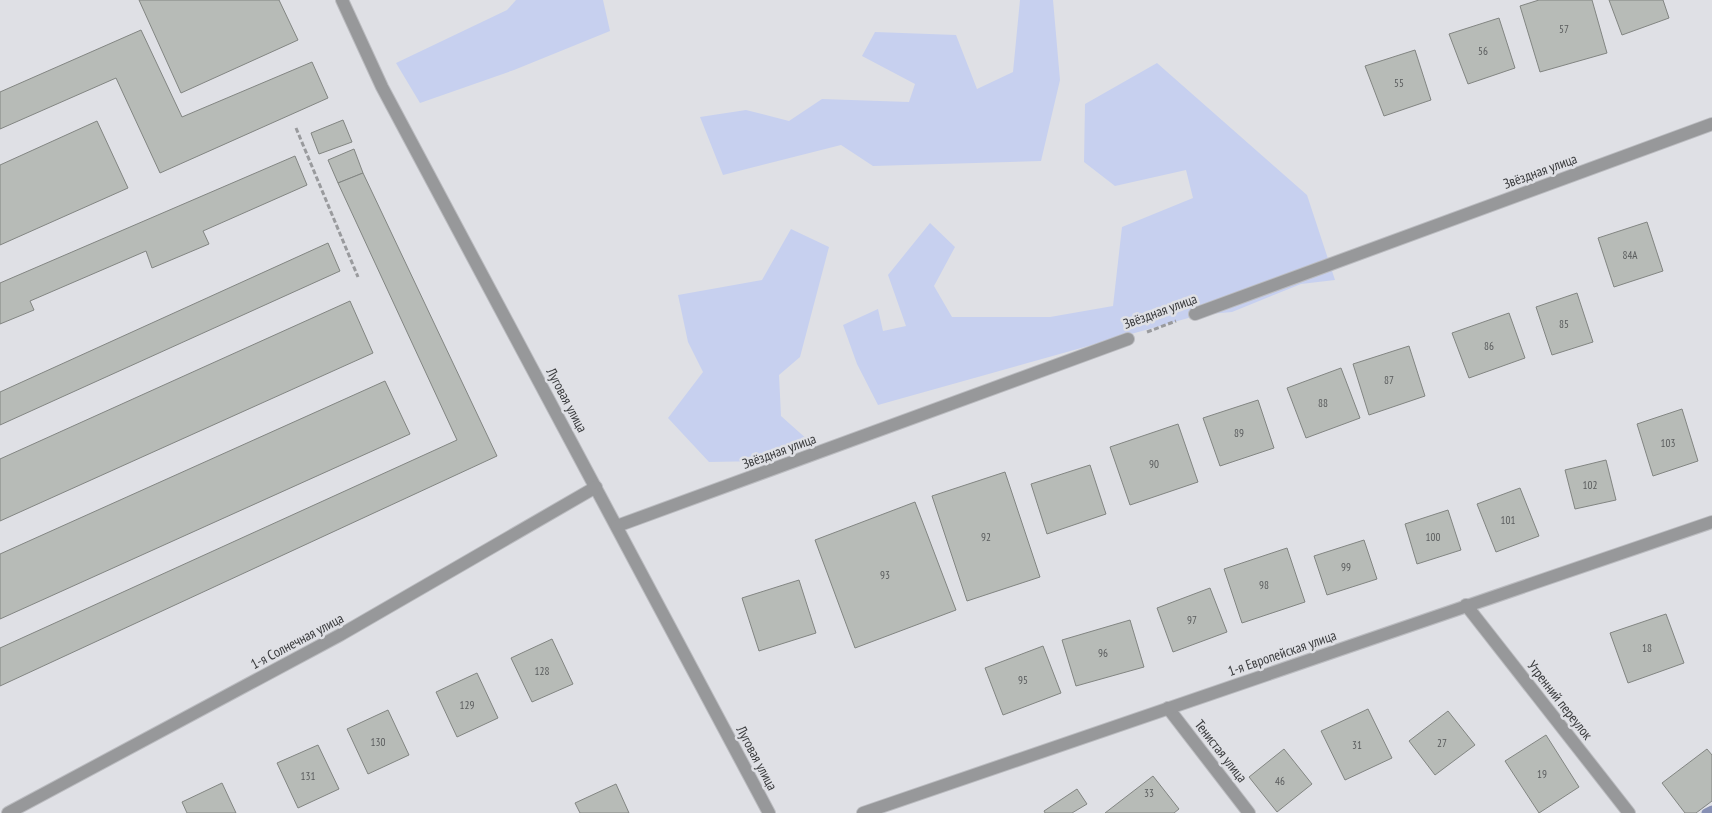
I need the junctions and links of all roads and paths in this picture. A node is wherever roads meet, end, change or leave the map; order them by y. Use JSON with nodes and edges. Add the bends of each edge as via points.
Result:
{"nodes":[{"id":1,"x":342,"y":0,"type":"edge"},
{"id":2,"x":1712,"y":124,"type":"edge"},
{"id":3,"x":296,"y":128,"type":"dead end"},
{"id":4,"x":358,"y":277,"type":"dead end"},
{"id":5,"x":1195,"y":314,"type":"joint"},
{"id":6,"x":1128,"y":339,"type":"joint"},
{"id":7,"x":596,"y":487,"type":"junction"},
{"id":8,"x":1712,"y":522,"type":"edge"},
{"id":9,"x":617,"y":526,"type":"junction"},
{"id":10,"x":1466,"y":605,"type":"junction"},
{"id":11,"x":1168,"y":708,"type":"junction"},
{"id":12,"x":8,"y":813,"type":"edge"},
{"id":13,"x":769,"y":813,"type":"edge"},
{"id":14,"x":863,"y":813,"type":"edge"},
{"id":15,"x":1250,"y":813,"type":"edge"},
{"id":16,"x":1630,"y":813,"type":"edge"}],
"edges":[{"from":1,"to":7,"type":"street","name":"Луговая улица","via":[[382,87]]},
{"from":2,"to":5,"type":"street","name":"Звёздная улица"},
{"from":3,"to":4,"type":"path"},
{"from":5,"to":6,"type":"path","name":"Звёздная улица"},
{"from":6,"to":9,"type":"street","name":"Звёздная улица"},
{"from":7,"to":9,"type":"street","name":"Луговая улица"},
{"from":7,"to":12,"type":"street","name":"1-я Солнечная улица","via":[[340,635]]},
{"from":8,"to":10,"type":"street","name":"1-я Европейская улица"},
{"from":9,"to":13,"type":"street","name":"Луговая улица"},
{"from":10,"to":11,"type":"street","name":"1-я Европейская улица"},
{"from":10,"to":16,"type":"street","name":"Утренний переулок"},
{"from":11,"to":14,"type":"street","name":"1-я Европейская улица"},
{"from":11,"to":15,"type":"street","name":"Тенистая улица"}]}
